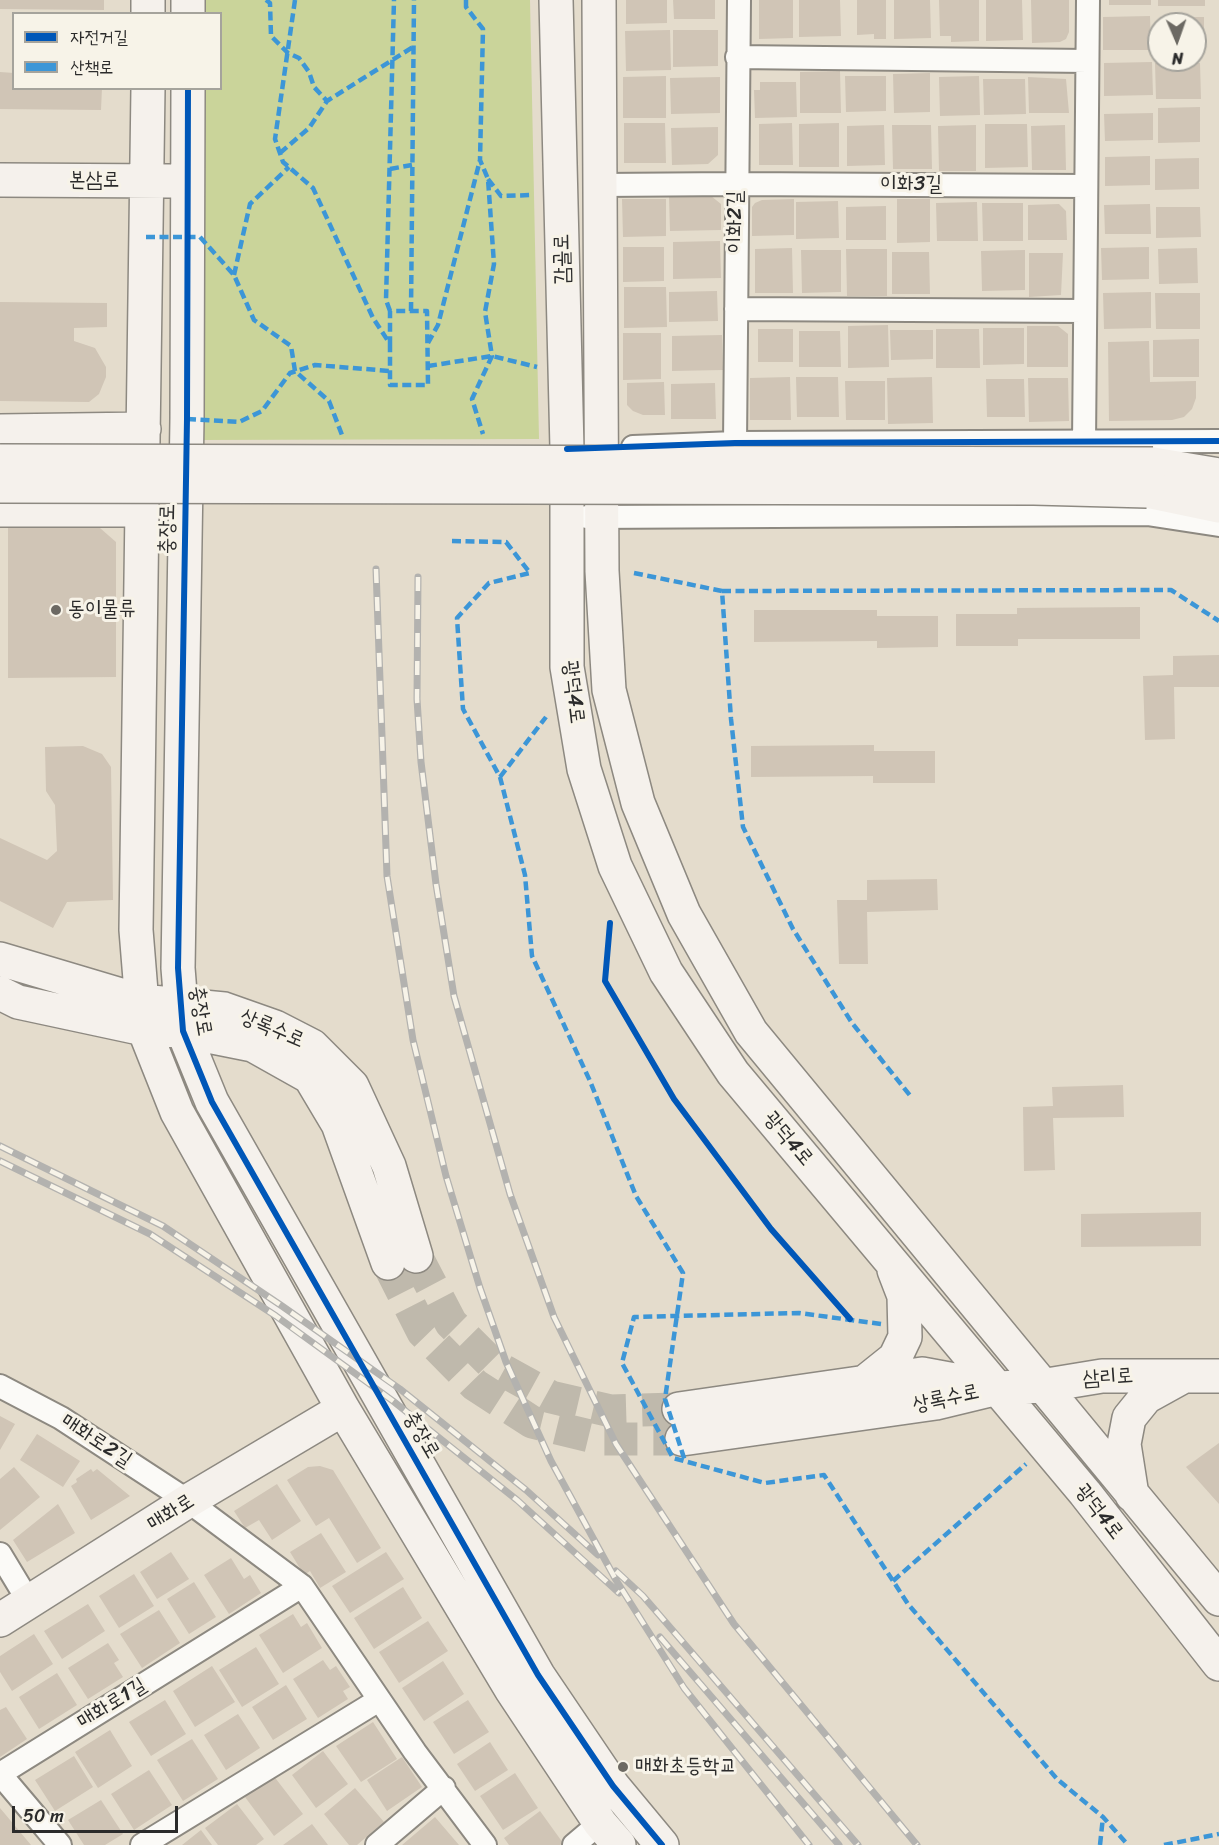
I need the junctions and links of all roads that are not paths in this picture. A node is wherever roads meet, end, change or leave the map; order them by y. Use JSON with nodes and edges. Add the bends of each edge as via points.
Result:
{"nodes":[{"id":1,"x":556,"y":0,"type":"edge"},
{"id":2,"x":599,"y":0,"type":"edge"},
{"id":3,"x":739,"y":0,"type":"edge"},
{"id":4,"x":1088,"y":0,"type":"edge"},
{"id":5,"x":737,"y":57,"type":"junction"},
{"id":6,"x":1087,"y":61,"type":"junction"},
{"id":7,"x":148,"y":90,"type":"edge"},
{"id":8,"x":188,"y":90,"type":"edge"},
{"id":9,"x":0,"y":180,"type":"edge"},
{"id":10,"x":148,"y":181,"type":"junction"},
{"id":11,"x":187,"y":181,"type":"junction"},
{"id":12,"x":736,"y":184,"type":"junction"},
{"id":13,"x":600,"y":185,"type":"junction"},
{"id":14,"x":1086,"y":186,"type":"junction"},
{"id":15,"x":736,"y":309,"type":"junction"},
{"id":16,"x":1084,"y":311,"type":"junction"},
{"id":17,"x":144,"y":429,"type":"junction"},
{"id":18,"x":0,"y":431,"type":"edge"},
{"id":19,"x":1219,"y":441,"type":"edge"},
{"id":20,"x":735,"y":443,"type":"junction"},
{"id":21,"x":1084,"y":443,"type":"junction"},
{"id":22,"x":567,"y":449,"type":"junction"},
{"id":23,"x":602,"y":449,"type":"junction"},
{"id":24,"x":0,"y":461,"type":"edge"},
{"id":25,"x":1219,"y":476,"type":"edge"},
{"id":26,"x":1150,"y":477,"type":"junction"},
{"id":27,"x":0,"y":486,"type":"edge"},
{"id":28,"x":1219,"y":506,"type":"edge"},
{"id":29,"x":0,"y":510,"type":"edge"},
{"id":30,"x":140,"y":510,"type":"junction"},
{"id":31,"x":603,"y":517,"type":"junction"},
{"id":32,"x":568,"y":518,"type":"junction"},
{"id":33,"x":1219,"y":525,"type":"edge"},
{"id":34,"x":0,"y":959,"type":"edge"},
{"id":35,"x":0,"y":993,"type":"edge"},
{"id":36,"x":142,"y":1015,"type":"junction"},
{"id":37,"x":181,"y":1018,"type":"junction"},
{"id":38,"x":889,"y":1258,"type":"junction"},
{"id":39,"x":402,"y":1259,"type":"tunnel mouth"},
{"id":40,"x":1184,"y":1376,"type":"junction"},
{"id":41,"x":1219,"y":1376,"type":"edge"},
{"id":42,"x":865,"y":1382,"type":"junction"},
{"id":43,"x":0,"y":1386,"type":"edge"},
{"id":44,"x":1041,"y":1386,"type":"junction"},
{"id":45,"x":998,"y":1388,"type":"junction"},
{"id":46,"x":343,"y":1409,"type":"junction"},
{"id":47,"x":1132,"y":1495,"type":"junction"},
{"id":48,"x":188,"y":1501,"type":"junction"},
{"id":49,"x":0,"y":1554,"type":"edge"},
{"id":50,"x":302,"y":1586,"type":"junction"},
{"id":51,"x":1219,"y":1599,"type":"edge"},
{"id":52,"x":29,"y":1602,"type":"junction"},
{"id":53,"x":0,"y":1620,"type":"edge"},
{"id":54,"x":1219,"y":1664,"type":"edge"},
{"id":55,"x":380,"y":1700,"type":"junction"},
{"id":56,"x":444,"y":1788,"type":"junction"},
{"id":57,"x":610,"y":1834,"type":"edge"},
{"id":58,"x":60,"y":1845,"type":"edge"},
{"id":59,"x":142,"y":1845,"type":"edge"},
{"id":60,"x":377,"y":1845,"type":"edge"},
{"id":61,"x":485,"y":1845,"type":"edge"},
{"id":62,"x":574,"y":1845,"type":"edge"},
{"id":63,"x":662,"y":1845,"type":"edge"}],
"edges":[{"from":1,"to":22,"type":"main road","name":"감골로"},
{"from":2,"to":13,"type":"main road","name":"감골로"},
{"from":3,"to":5,"type":"street","name":"이화2길"},
{"from":4,"to":6,"type":"street"},
{"from":5,"to":6,"type":"street"},
{"from":5,"to":12,"type":"street","name":"이화2길"},
{"from":6,"to":14,"type":"street"},
{"from":7,"to":10,"type":"main road","name":"충장로"},
{"from":8,"to":11,"type":"main road","name":"충장로"},
{"from":9,"to":10,"type":"main road","name":"본삼로"},
{"from":10,"to":11,"type":"main road","name":"본삼로"},
{"from":10,"to":17,"type":"main road","name":"충장로"},
{"from":11,"to":37,"type":"main road","name":"충장로"},
{"from":12,"to":13,"type":"street","name":"이화3길"},
{"from":12,"to":14,"type":"street","name":"이화3길"},
{"from":12,"to":15,"type":"street","name":"이화2길"},
{"from":13,"to":23,"type":"main road","name":"감골로"},
{"from":14,"to":16,"type":"street"},
{"from":15,"to":16,"type":"street"},
{"from":15,"to":20,"type":"street","name":"이화2길"},
{"from":16,"to":21,"type":"street"},
{"from":17,"to":18,"type":"main road"},
{"from":17,"to":30,"type":"main road","name":"충장로"},
{"from":19,"to":21,"type":"street"},
{"from":20,"to":21,"type":"street"},
{"from":20,"to":23,"type":"street"},
{"from":22,"to":23,"type":"street"},
{"from":22,"to":32,"type":"main road","name":"감골로"},
{"from":23,"to":31,"type":"main road","name":"감골로"},
{"from":24,"to":26,"type":"main road","bridge":true},
{"from":25,"to":26,"type":"main road"},
{"from":26,"to":27,"type":"main road","bridge":true,"via":[[1022,488]]},
{"from":26,"to":28,"type":"main road"},
{"from":29,"to":30,"type":"main road"},
{"from":30,"to":36,"type":"main road","name":"충장로","via":[[136,930]]},
{"from":31,"to":32,"type":"street"},
{"from":31,"to":33,"type":"street","via":[[1147,514]]},
{"from":31,"to":44,"type":"main road","name":"광덕4로","via":[[609,690],[639,803],[684,914],[751,1032]]},
{"from":32,"to":38,"type":"main road","name":"광덕4로","via":[[567,666],[584,769],[615,866],[666,972],[733,1073]]},
{"from":34,"to":36,"type":"main road","name":"상록수로"},
{"from":35,"to":36,"type":"main road","name":"상록수로","via":[[18,1002]]},
{"from":36,"to":37,"type":"main road","name":"상록수로"},
{"from":36,"to":46,"type":"main road","name":"충장로","via":[[177,1112]]},
{"from":37,"to":39,"type":"main road","name":"상록수로","via":[[254,1045],[310,1077],[338,1124]]},
{"from":37,"to":63,"type":"main road","name":"충장로","via":[[212,1102],[538,1675],[613,1786]]},
{"from":38,"to":42,"type":"main road","via":[[904,1296],[905,1337],[896,1358]]},
{"from":38,"to":45,"type":"main road","name":"광덕4로"},
{"from":40,"to":41,"type":"main road","name":"삼리로"},
{"from":40,"to":44,"type":"main road","name":"삼리로","via":[[1102,1376]]},
{"from":40,"to":47,"type":"main road","via":[[1146,1397],[1129,1418],[1124,1444]]},
{"from":42,"to":45,"type":"main road","name":"상록수로","via":[[922,1374]]},
{"from":42,"to":45,"type":"main road","name":"상록수로","via":[[680,1424],[936,1403]]},
{"from":43,"to":48,"type":"street","name":"매화로2길","via":[[61,1418]]},
{"from":44,"to":45,"type":"main road","name":"삼리로"},
{"from":44,"to":47,"type":"main road","name":"광덕4로"},
{"from":45,"to":54,"type":"main road","name":"광덕4로"},
{"from":46,"to":48,"type":"main road","name":"매화로"},
{"from":46,"to":57,"type":"main road","name":"충장로","via":[[511,1689]]},
{"from":47,"to":51,"type":"main road","name":"광덕4로"},
{"from":48,"to":50,"type":"street"},
{"from":48,"to":52,"type":"main road","name":"매화로"},
{"from":49,"to":52,"type":"street"},
{"from":50,"to":55,"type":"street"},
{"from":50,"to":58,"type":"street","name":"매화로1길","via":[[0,1774]]},
{"from":52,"to":53,"type":"main road","name":"매화로"},
{"from":55,"to":56,"type":"street"},
{"from":55,"to":59,"type":"street"},
{"from":56,"to":60,"type":"street"},
{"from":56,"to":61,"type":"street"},
{"from":57,"to":62,"type":"street"}]}
